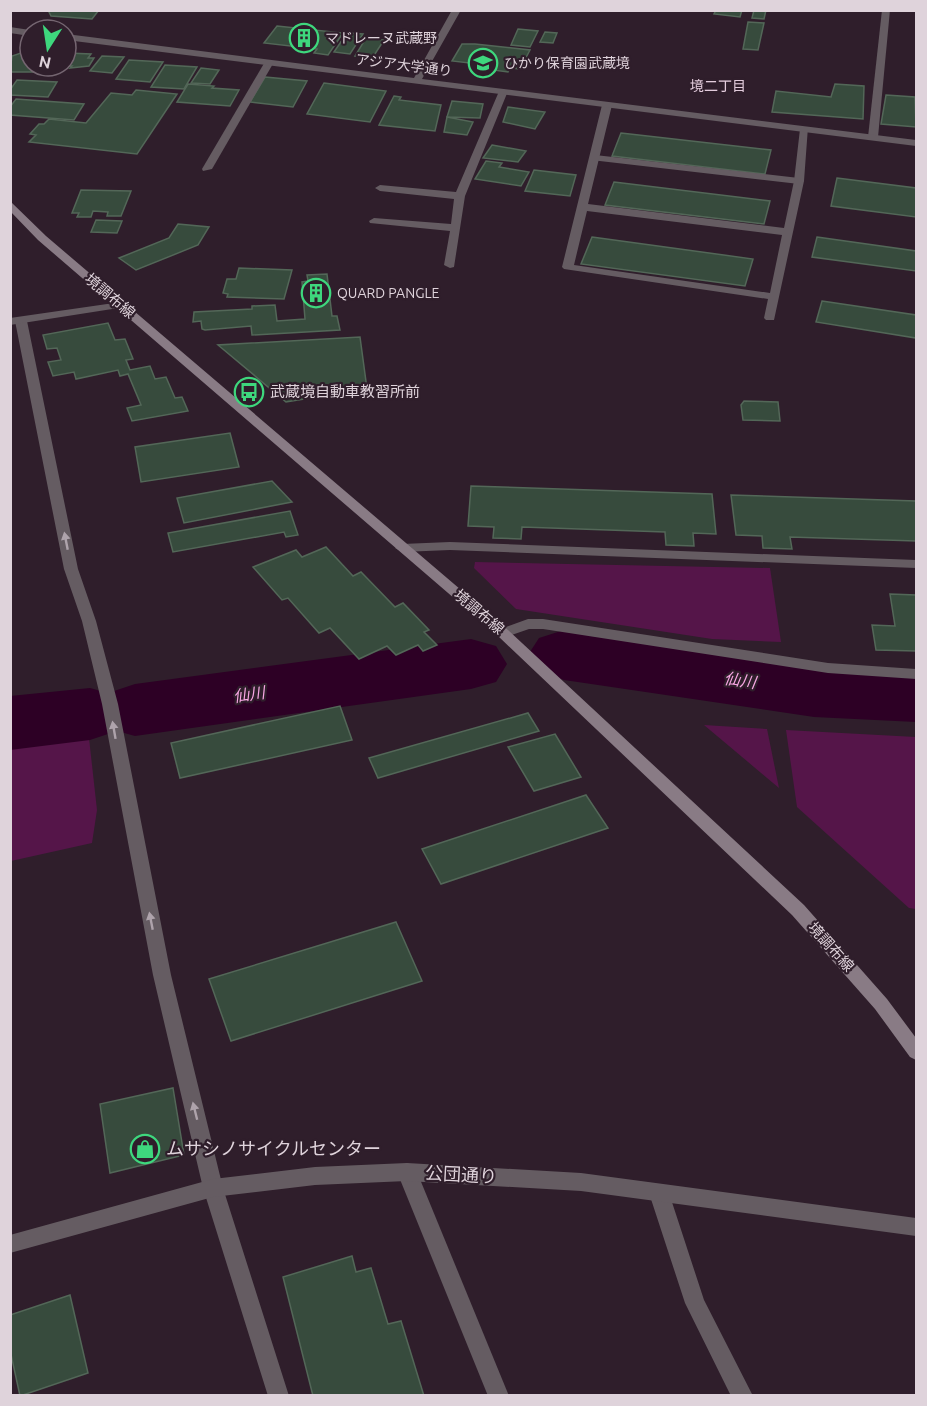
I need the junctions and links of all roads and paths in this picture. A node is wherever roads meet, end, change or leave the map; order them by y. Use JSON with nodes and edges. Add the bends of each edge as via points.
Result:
{"nodes":[{"id":1,"x":457,"y":10,"type":"edge"},
{"id":2,"x":886,"y":10,"type":"edge"},
{"id":3,"x":78,"y":38,"type":"edge"},
{"id":4,"x":269,"y":62,"type":"junction"},
{"id":5,"x":417,"y":80,"type":"junction"},
{"id":6,"x":503,"y":91,"type":"junction"},
{"id":7,"x":608,"y":105,"type":"junction"},
{"id":8,"x":805,"y":129,"type":"junction"},
{"id":9,"x":873,"y":137,"type":"junction"},
{"id":10,"x":916,"y":142,"type":"edge"},
{"id":11,"x":595,"y":158,"type":"junction"},
{"id":12,"x":207,"y":169,"type":"dead end"},
{"id":13,"x":799,"y":181,"type":"junction"},
{"id":14,"x":380,"y":188,"type":"dead end"},
{"id":15,"x":460,"y":196,"type":"junction"},
{"id":16,"x":10,"y":204,"type":"edge"},
{"id":17,"x":583,"y":207,"type":"junction"},
{"id":18,"x":374,"y":221,"type":"dead end"},
{"id":19,"x":455,"y":228,"type":"junction"},
{"id":20,"x":787,"y":232,"type":"junction"},
{"id":21,"x":450,"y":265,"type":"dead end"},
{"id":22,"x":775,"y":297,"type":"junction"},
{"id":23,"x":121,"y":305,"type":"junction"},
{"id":24,"x":770,"y":318,"type":"dead end"},
{"id":25,"x":16,"y":322,"type":"edge"},
{"id":26,"x":402,"y":548,"type":"junction"},
{"id":27,"x":916,"y":564,"type":"edge"},
{"id":28,"x":503,"y":633,"type":"junction"},
{"id":29,"x":916,"y":674,"type":"edge"},
{"id":30,"x":916,"y":1052,"type":"edge"},
{"id":31,"x":407,"y":1172,"type":"junction"},
{"id":32,"x":213,"y":1188,"type":"junction"},
{"id":33,"x":659,"y":1193,"type":"junction"},
{"id":34,"x":916,"y":1227,"type":"edge"},
{"id":35,"x":10,"y":1244,"type":"edge"},
{"id":36,"x":279,"y":1395,"type":"edge"},
{"id":37,"x":499,"y":1395,"type":"edge"},
{"id":38,"x":743,"y":1395,"type":"edge"}],
"edges":[{"from":1,"to":5,"type":"street"},
{"from":2,"to":9,"type":"street"},
{"from":3,"to":4,"type":"street","name":"アジア大学通り"},
{"from":4,"to":5,"type":"street","name":"アジア大学通り"},
{"from":4,"to":12,"type":"street"},
{"from":5,"to":6,"type":"street","name":"アジア大学通り"},
{"from":6,"to":7,"type":"street","name":"アジア大学通り"},
{"from":6,"to":15,"type":"street"},
{"from":7,"to":8,"type":"street","name":"アジア大学通り"},
{"from":7,"to":11,"type":"street"},
{"from":8,"to":9,"type":"street","name":"アジア大学通り"},
{"from":8,"to":13,"type":"street"},
{"from":9,"to":10,"type":"street","name":"アジア大学通り"},
{"from":11,"to":13,"type":"street"},
{"from":11,"to":17,"type":"street"},
{"from":13,"to":20,"type":"street"},
{"from":14,"to":15,"type":"street"},
{"from":15,"to":19,"type":"street"},
{"from":16,"to":23,"type":"main road","name":"境調布線","via":[[42,238]]},
{"from":17,"to":20,"type":"street"},
{"from":17,"to":22,"type":"street","via":[[568,267]]},
{"from":18,"to":19,"type":"street"},
{"from":19,"to":21,"type":"street"},
{"from":20,"to":22,"type":"street"},
{"from":22,"to":24,"type":"street"},
{"from":23,"to":25,"type":"street"},
{"from":23,"to":26,"type":"main road","name":"境調布線"},
{"from":32,"to":25,"type":"street","one_way":true,"via":[[162,975],[110,704],[71,569]]},
{"from":26,"to":27,"type":"street","via":[[450,546]]},
{"from":26,"to":28,"type":"main road","name":"境調布線"},
{"from":28,"to":29,"type":"street","via":[[528,624],[543,624],[828,668]]},
{"from":28,"to":30,"type":"main road","name":"境調布線","via":[[798,910],[874,996]]},
{"from":31,"to":32,"type":"street","name":"公団通り","via":[[315,1176]]},
{"from":31,"to":33,"type":"street","name":"公団通り","via":[[581,1182]]},
{"from":31,"to":37,"type":"street"},
{"from":32,"to":35,"type":"street","name":"公団通り"},
{"from":32,"to":36,"type":"street"},
{"from":33,"to":34,"type":"street","name":"公団通り"},
{"from":33,"to":38,"type":"street","via":[[695,1303]]}]}
